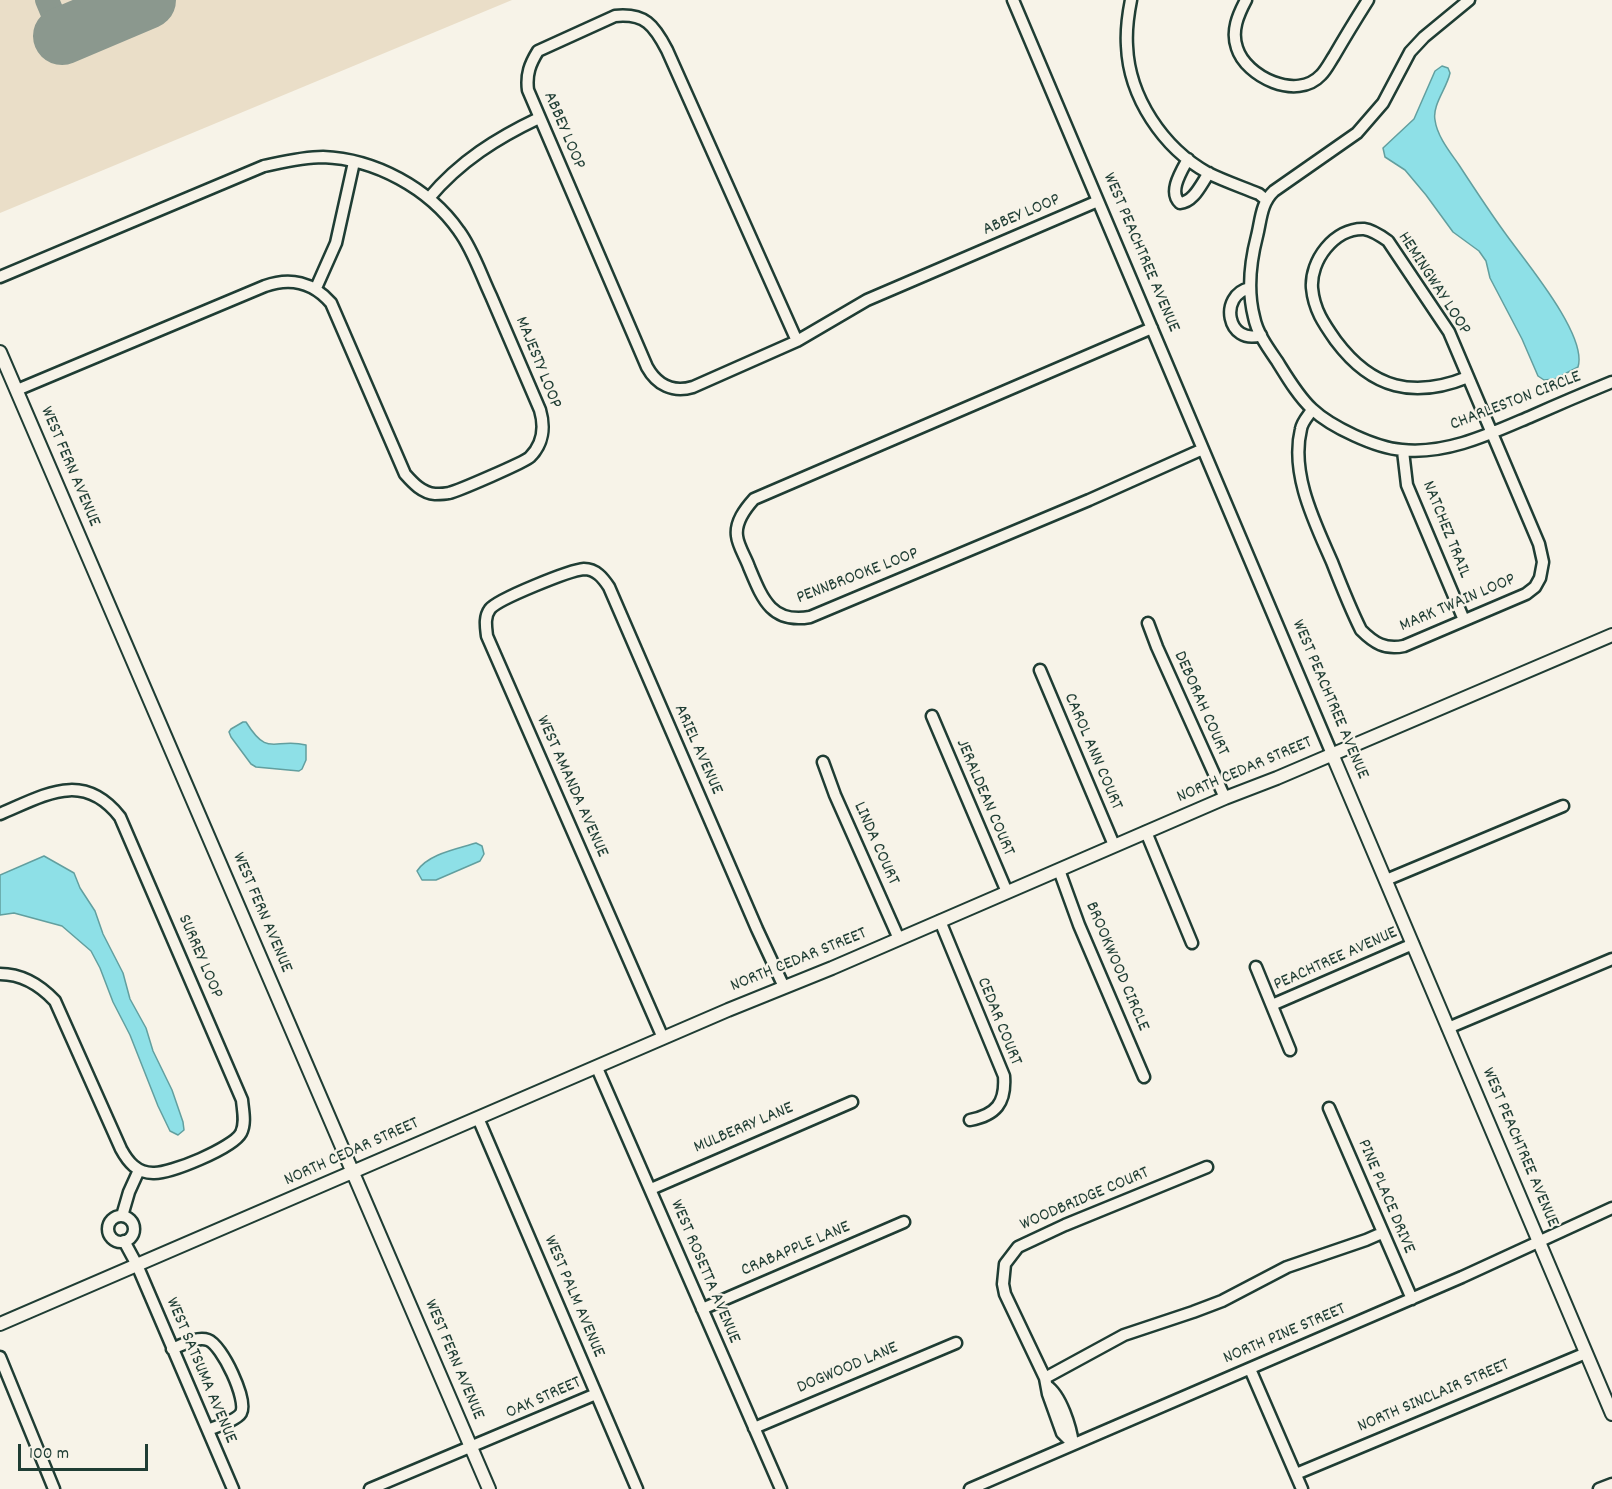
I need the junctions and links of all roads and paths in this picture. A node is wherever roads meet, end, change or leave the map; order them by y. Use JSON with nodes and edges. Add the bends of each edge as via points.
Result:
{"nodes":[{"id":1,"x":1013,"y":0,"type":"edge"},
{"id":2,"x":1131,"y":0,"type":"edge"},
{"id":3,"x":1246,"y":0,"type":"edge"},
{"id":4,"x":1368,"y":0,"type":"edge"},
{"id":5,"x":1469,"y":0,"type":"edge"},
{"id":6,"x":539,"y":118,"type":"junction"},
{"id":7,"x":1188,"y":159,"type":"junction"},
{"id":8,"x":354,"y":162,"type":"junction"},
{"id":9,"x":1209,"y":173,"type":"junction"},
{"id":10,"x":429,"y":198,"type":"junction"},
{"id":11,"x":1265,"y":199,"type":"junction"},
{"id":12,"x":1098,"y":201,"type":"junction"},
{"id":13,"x":0,"y":277,"type":"edge"},
{"id":14,"x":316,"y":288,"type":"junction"},
{"id":15,"x":1250,"y":288,"type":"junction"},
{"id":16,"x":1152,"y":328,"type":"junction"},
{"id":17,"x":1261,"y":335,"type":"junction"},
{"id":18,"x":797,"y":341,"type":"junction"},
{"id":19,"x":0,"y":352,"type":"edge"},
{"id":20,"x":1468,"y":377,"type":"junction"},
{"id":21,"x":1612,"y":382,"type":"edge"},
{"id":22,"x":17,"y":390,"type":"junction"},
{"id":23,"x":1312,"y":410,"type":"junction"},
{"id":24,"x":1492,"y":433,"type":"junction"},
{"id":25,"x":1203,"y":448,"type":"junction"},
{"id":26,"x":1403,"y":451,"type":"junction"},
{"id":27,"x":551,"y":580,"type":"joint"},
{"id":28,"x":1464,"y":620,"type":"junction"},
{"id":29,"x":1148,"y":623,"type":"dead end"},
{"id":30,"x":1612,"y":635,"type":"edge"},
{"id":31,"x":1040,"y":670,"type":"dead end"},
{"id":32,"x":932,"y":716,"type":"dead end"},
{"id":33,"x":1332,"y":754,"type":"junction"},
{"id":34,"x":824,"y":762,"type":"dead end"},
{"id":35,"x":1225,"y":798,"type":"junction"},
{"id":36,"x":1563,"y":806,"type":"dead end"},
{"id":37,"x":0,"y":814,"type":"edge"},
{"id":38,"x":1146,"y":832,"type":"junction"},
{"id":39,"x":1114,"y":846,"type":"junction"},
{"id":40,"x":1059,"y":870,"type":"junction"},
{"id":41,"x":1386,"y":880,"type":"junction"},
{"id":42,"x":1006,"y":892,"type":"junction"},
{"id":43,"x":940,"y":921,"type":"junction"},
{"id":44,"x":899,"y":939,"type":"junction"},
{"id":45,"x":1192,"y":944,"type":"dead end"},
{"id":46,"x":1413,"y":944,"type":"junction"},
{"id":47,"x":1612,"y":959,"type":"edge"},
{"id":48,"x":1256,"y":967,"type":"dead end"},
{"id":49,"x":0,"y":974,"type":"edge"},
{"id":50,"x":784,"y":987,"type":"junction"},
{"id":51,"x":1272,"y":1005,"type":"junction"},
{"id":52,"x":1449,"y":1028,"type":"junction"},
{"id":53,"x":663,"y":1038,"type":"junction"},
{"id":54,"x":1290,"y":1050,"type":"dead end"},
{"id":55,"x":597,"y":1068,"type":"junction"},
{"id":56,"x":1144,"y":1077,"type":"dead end"},
{"id":57,"x":852,"y":1102,"type":"dead end"},
{"id":58,"x":1329,"y":1108,"type":"dead end"},
{"id":59,"x":478,"y":1118,"type":"junction"},
{"id":60,"x":970,"y":1120,"type":"dead end"},
{"id":61,"x":1207,"y":1167,"type":"dead end"},
{"id":62,"x":139,"y":1170,"type":"junction"},
{"id":63,"x":353,"y":1173,"type":"junction"},
{"id":64,"x":651,"y":1189,"type":"junction"},
{"id":65,"x":1612,"y":1208,"type":"edge"},
{"id":66,"x":122,"y":1216,"type":"junction"},
{"id":67,"x":904,"y":1222,"type":"dead end"},
{"id":68,"x":1382,"y":1233,"type":"junction"},
{"id":69,"x":124,"y":1241,"type":"junction"},
{"id":70,"x":1539,"y":1243,"type":"junction"},
{"id":71,"x":136,"y":1265,"type":"junction"},
{"id":72,"x":1412,"y":1299,"type":"junction"},
{"id":73,"x":702,"y":1309,"type":"junction"},
{"id":74,"x":0,"y":1324,"type":"edge"},
{"id":75,"x":956,"y":1342,"type":"dead end"},
{"id":76,"x":172,"y":1349,"type":"junction"},
{"id":77,"x":1586,"y":1353,"type":"junction"},
{"id":78,"x":0,"y":1357,"type":"edge"},
{"id":79,"x":1250,"y":1369,"type":"junction"},
{"id":80,"x":1046,"y":1382,"type":"junction"},
{"id":81,"x":596,"y":1394,"type":"junction"},
{"id":82,"x":1612,"y":1414,"type":"edge"},
{"id":83,"x":754,"y":1428,"type":"junction"},
{"id":84,"x":208,"y":1430,"type":"junction"},
{"id":85,"x":1073,"y":1444,"type":"junction"},
{"id":86,"x":471,"y":1447,"type":"junction"},
{"id":87,"x":1296,"y":1474,"type":"junction"},
{"id":88,"x":1612,"y":1484,"type":"edge"},
{"id":89,"x":54,"y":1489,"type":"edge"},
{"id":90,"x":233,"y":1489,"type":"edge"},
{"id":91,"x":370,"y":1489,"type":"edge"},
{"id":92,"x":489,"y":1489,"type":"edge"},
{"id":93,"x":637,"y":1489,"type":"edge"},
{"id":94,"x":781,"y":1489,"type":"edge"},
{"id":95,"x":970,"y":1489,"type":"edge"},
{"id":96,"x":1302,"y":1489,"type":"edge"},
{"id":97,"x":1599,"y":1489,"type":"edge"}],
"edges":[{"from":1,"to":12,"type":"street","name":"WEST PEACHTREE AVENUE"},
{"from":2,"to":7,"type":"street","via":[[1127,47],[1137,92],[1157,128]]},
{"from":3,"to":4,"type":"street","via":[[1237,16],[1236,48],[1259,75],[1285,86],[1299,86],[1321,76]]},
{"from":5,"to":11,"type":"street","via":[[1410,52],[1383,103],[1358,133]]},
{"from":6,"to":10,"type":"street","via":[[474,154]]},
{"from":6,"to":18,"type":"street","name":"ABBEY LOOP","via":[[653,378],[669,387],[686,389]]},
{"from":6,"to":18,"type":"street","name":"ABBEY LOOP","via":[[526,76],[538,51],[615,16],[640,17],[651,25],[667,50]]},
{"from":7,"to":9,"type":"street"},
{"from":7,"to":9,"type":"street","via":[[1174,192],[1180,203],[1192,198]]},
{"from":8,"to":10,"type":"street","name":"MAJESTY LOOP","via":[[402,180]]},
{"from":8,"to":13,"type":"street","name":"MAJESTY LOOP","via":[[323,157],[264,166]]},
{"from":8,"to":14,"type":"street","via":[[336,243]]},
{"from":9,"to":11,"type":"street"},
{"from":10,"to":14,"type":"street","name":"MAJESTY LOOP","via":[[460,231],[470,250],[540,410],[543,431],[528,460],[449,493],[434,494],[414,484],[405,474],[335,311]]},
{"from":11,"to":15,"type":"street","name":"CHARLESTON CIRCLE","via":[[1251,263]]},
{"from":12,"to":16,"type":"street","name":"WEST PEACHTREE AVENUE"},
{"from":12,"to":18,"type":"street","name":"ABBEY LOOP","via":[[867,300]]},
{"from":14,"to":22,"type":"street","via":[[300,282],[276,282]]},
{"from":15,"to":17,"type":"street","name":"CHARLESTON CIRCLE"},
{"from":15,"to":17,"type":"street","via":[[1238,293],[1229,312],[1233,326],[1245,337]]},
{"from":16,"to":25,"type":"street","name":"WEST PEACHTREE AVENUE"},
{"from":16,"to":25,"type":"street","name":"PENNBROOKE LOOP","via":[[754,499],[738,523],[737,536],[762,596],[781,615],[795,620],[810,616],[1089,500]]},
{"from":17,"to":23,"type":"street","name":"CHARLESTON CIRCLE"},
{"from":19,"to":22,"type":"street","name":"WEST FERN AVENUE"},
{"from":20,"to":20,"type":"street","name":"HEMINGWAY LOOP","via":[[1427,390],[1395,386],[1370,376],[1353,362],[1315,306],[1312,285],[1317,262],[1327,246],[1347,232],[1364,229],[1388,241],[1449,332]]},
{"from":20,"to":24,"type":"street","name":"HEMINGWAY LOOP"},
{"from":21,"to":24,"type":"street","name":"CHARLESTON CIRCLE"},
{"from":22,"to":63,"type":"street","name":"WEST FERN AVENUE"},
{"from":23,"to":26,"type":"street","name":"CHARLESTON CIRCLE","via":[[1358,436]]},
{"from":23,"to":28,"type":"street","name":"MARK TWAIN LOOP","via":[[1301,427],[1300,471],[1317,527],[1361,630],[1383,647],[1395,648]]},
{"from":24,"to":26,"type":"street","name":"CHARLESTON CIRCLE","via":[[1435,449]]},
{"from":24,"to":28,"type":"street","name":"MARK TWAIN LOOP","via":[[1543,562],[1540,578],[1526,594]]},
{"from":25,"to":33,"type":"street","name":"WEST PEACHTREE AVENUE"},
{"from":26,"to":28,"type":"street","name":"NATCHEZ TRAIL","via":[[1407,485]]},
{"from":27,"to":50,"type":"street","name":"ARIEL AVENUE","via":[[584,569],[601,576],[609,587]]},
{"from":27,"to":53,"type":"street","name":"WEST AMANDA AVENUE","via":[[497,603],[486,619],[487,636]]},
{"from":29,"to":35,"type":"street","name":"DEBORAH COURT"},
{"from":30,"to":33,"type":"street","name":"NORTH CEDAR STREET"},
{"from":31,"to":39,"type":"street","name":"CAROL ANN COURT"},
{"from":32,"to":42,"type":"street","name":"JERALDEAN COURT"},
{"from":33,"to":35,"type":"street","name":"NORTH CEDAR STREET"},
{"from":33,"to":41,"type":"street","name":"WEST PEACHTREE AVENUE"},
{"from":34,"to":44,"type":"street","name":"LINDA COURT"},
{"from":35,"to":38,"type":"street","name":"NORTH CEDAR STREET"},
{"from":36,"to":41,"type":"street"},
{"from":37,"to":62,"type":"street","name":"SURREY LOOP","via":[[64,789],[81,789],[110,804],[124,824],[242,1100],[241,1134],[227,1146],[171,1171]]},
{"from":38,"to":39,"type":"street","name":"NORTH CEDAR STREET"},
{"from":38,"to":45,"type":"street"},
{"from":39,"to":40,"type":"street","name":"NORTH CEDAR STREET"},
{"from":40,"to":42,"type":"street","name":"NORTH CEDAR STREET"},
{"from":40,"to":56,"type":"street","name":"BROOKWOOD CIRCLE"},
{"from":41,"to":46,"type":"street","name":"WEST PEACHTREE AVENUE"},
{"from":42,"to":43,"type":"street","name":"NORTH CEDAR STREET"},
{"from":43,"to":44,"type":"street","name":"NORTH CEDAR STREET"},
{"from":43,"to":60,"type":"street","name":"CEDAR COURT","via":[[1004,1076],[1003,1097],[997,1109]]},
{"from":44,"to":50,"type":"street","name":"NORTH CEDAR STREET"},
{"from":46,"to":51,"type":"street","name":"PEACHTREE AVENUE"},
{"from":46,"to":52,"type":"street","name":"WEST PEACHTREE AVENUE"},
{"from":47,"to":52,"type":"street"},
{"from":48,"to":51,"type":"street","name":"PEACHTREE AVENUE"},
{"from":49,"to":62,"type":"street","via":[[31,981],[55,1001],[121,1149]]},
{"from":50,"to":53,"type":"street","name":"NORTH CEDAR STREET"},
{"from":51,"to":54,"type":"street","name":"PEACHTREE AVENUE"},
{"from":52,"to":70,"type":"street","name":"WEST PEACHTREE AVENUE"},
{"from":53,"to":55,"type":"street","name":"NORTH CEDAR STREET"},
{"from":55,"to":59,"type":"street","name":"NORTH CEDAR STREET"},
{"from":55,"to":64,"type":"street","name":"WEST ROSETTA AVENUE"},
{"from":57,"to":64,"type":"street","name":"MULBERRY LANE"},
{"from":58,"to":68,"type":"street","name":"PINE PLACE DRIVE"},
{"from":59,"to":63,"type":"street","name":"NORTH CEDAR STREET"},
{"from":59,"to":81,"type":"street","name":"WEST PALM AVENUE"},
{"from":61,"to":80,"type":"street","name":"WOODBRIDGE COURT","via":[[1065,1225],[1018,1247],[1011,1255],[1003,1274],[1005,1294]]},
{"from":62,"to":66,"type":"street"},
{"from":63,"to":71,"type":"street","name":"NORTH CEDAR STREET"},
{"from":63,"to":86,"type":"street","name":"WEST FERN AVENUE"},
{"from":64,"to":73,"type":"street","name":"WEST ROSETTA AVENUE"},
{"from":65,"to":70,"type":"street","name":"NORTH PINE STREET"},
{"from":66,"to":69,"type":"street","via":[[134,1227],[132,1235]]},
{"from":66,"to":69,"type":"street","via":[[114,1218],[108,1229],[114,1240]]},
{"from":67,"to":73,"type":"street","name":"CRABAPPLE LANE"},
{"from":68,"to":72,"type":"street","name":"PINE PLACE DRIVE"},
{"from":68,"to":80,"type":"street","via":[[1287,1267],[1222,1301],[1124,1335]]},
{"from":69,"to":71,"type":"street"},
{"from":70,"to":72,"type":"street","name":"NORTH PINE STREET"},
{"from":70,"to":77,"type":"street","name":"WEST PEACHTREE AVENUE"},
{"from":71,"to":74,"type":"street","name":"NORTH CEDAR STREET"},
{"from":71,"to":76,"type":"street","name":"WEST SATSUMA AVENUE"},
{"from":72,"to":79,"type":"street","name":"NORTH PINE STREET"},
{"from":73,"to":83,"type":"street","name":"WEST ROSETTA AVENUE"},
{"from":75,"to":83,"type":"street","name":"DOGWOOD LANE"},
{"from":76,"to":84,"type":"street","name":"WEST SATSUMA AVENUE"},
{"from":76,"to":84,"type":"street","via":[[203,1339],[216,1344],[224,1355],[241,1395],[241,1414]]},
{"from":77,"to":82,"type":"street","name":"WEST PEACHTREE AVENUE"},
{"from":77,"to":87,"type":"street","name":"NORTH SINCLAIR STREET"},
{"from":78,"to":89,"type":"street"},
{"from":79,"to":85,"type":"street","name":"NORTH PINE STREET"},
{"from":79,"to":87,"type":"street"},
{"from":80,"to":85,"type":"street","name":"WOODBRIDGE COURT","via":[[1062,1433]]},
{"from":81,"to":86,"type":"street","name":"OAK STREET"},
{"from":81,"to":93,"type":"street","name":"WEST PALM AVENUE"},
{"from":83,"to":94,"type":"street","name":"WEST ROSETTA AVENUE"},
{"from":84,"to":90,"type":"street","name":"WEST SATSUMA AVENUE"},
{"from":85,"to":95,"type":"street","name":"NORTH PINE STREET"},
{"from":86,"to":91,"type":"street","name":"OAK STREET"},
{"from":86,"to":92,"type":"street","name":"WEST FERN AVENUE"},
{"from":87,"to":96,"type":"street"},
{"from":88,"to":97,"type":"street"}]}
